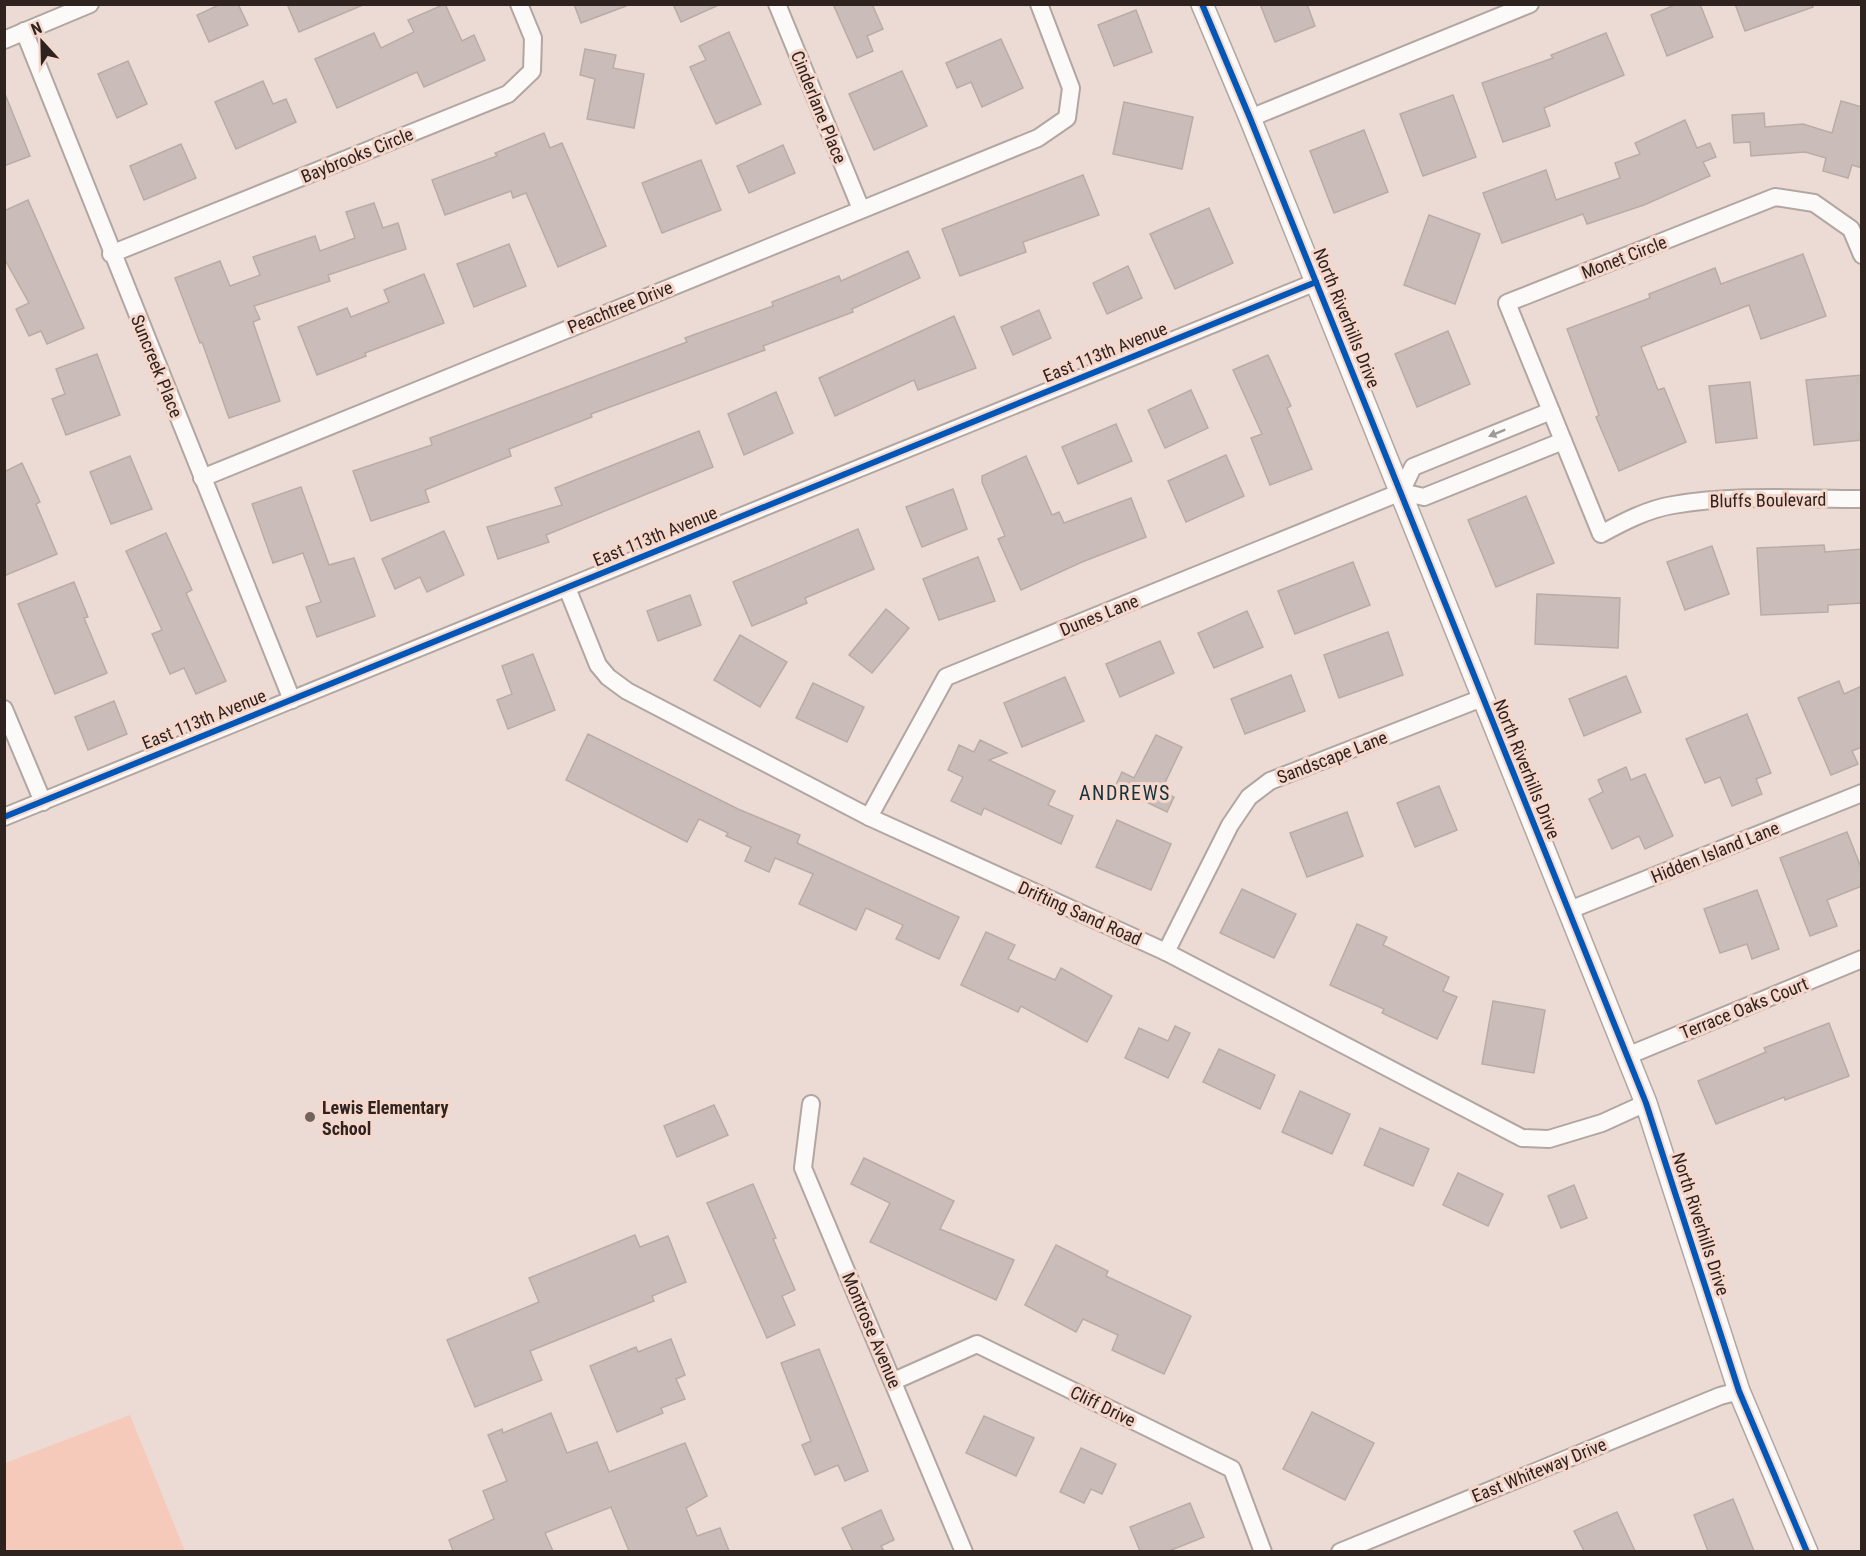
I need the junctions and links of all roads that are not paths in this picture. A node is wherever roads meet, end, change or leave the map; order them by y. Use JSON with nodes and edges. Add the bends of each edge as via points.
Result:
{"nodes":[{"id":1,"x":90,"y":4,"type":"edge"},
{"id":2,"x":519,"y":4,"type":"edge"},
{"id":3,"x":777,"y":4,"type":"edge"},
{"id":4,"x":1039,"y":4,"type":"edge"},
{"id":5,"x":1202,"y":4,"type":"edge"},
{"id":6,"x":1530,"y":4,"type":"edge"},
{"id":7,"x":24,"y":31,"type":"junction"},
{"id":8,"x":4,"y":40,"type":"edge"},
{"id":9,"x":1250,"y":118,"type":"junction"},
{"id":10,"x":861,"y":209,"type":"junction"},
{"id":11,"x":111,"y":254,"type":"junction"},
{"id":12,"x":1862,"y":255,"type":"edge"},
{"id":13,"x":1316,"y":282,"type":"junction"},
{"id":14,"x":1551,"y":411,"type":"junction"},
{"id":15,"x":1563,"y":441,"type":"junction"},
{"id":16,"x":202,"y":478,"type":"junction"},
{"id":17,"x":1401,"y":492,"type":"junction"},
{"id":18,"x":1862,"y":499,"type":"edge"},
{"id":19,"x":567,"y":588,"type":"junction"},
{"id":20,"x":1482,"y":698,"type":"junction"},
{"id":21,"x":292,"y":700,"type":"junction"},
{"id":22,"x":4,"y":709,"type":"edge"},
{"id":23,"x":1862,"y":793,"type":"edge"},
{"id":24,"x":42,"y":802,"type":"junction"},
{"id":25,"x":4,"y":817,"type":"edge"},
{"id":26,"x":868,"y":817,"type":"junction"},
{"id":27,"x":1567,"y":911,"type":"junction"},
{"id":28,"x":1166,"y":952,"type":"junction"},
{"id":29,"x":1862,"y":959,"type":"edge"},
{"id":30,"x":1627,"y":1056,"type":"junction"},
{"id":31,"x":1646,"y":1103,"type":"junction"},
{"id":32,"x":811,"y":1104,"type":"dead end"},
{"id":33,"x":894,"y":1381,"type":"junction"},
{"id":34,"x":1739,"y":1391,"type":"junction"},
{"id":35,"x":964,"y":1551,"type":"edge"},
{"id":36,"x":1263,"y":1551,"type":"edge"},
{"id":37,"x":1340,"y":1551,"type":"edge"},
{"id":38,"x":1807,"y":1551,"type":"edge"}],
"edges":[{"from":1,"to":7,"type":"street"},
{"from":2,"to":11,"type":"street","name":"Baybrooks Circle","via":[[532,38],[532,71],[507,94]]},
{"from":3,"to":10,"type":"street","name":"Cinderlane Place"},
{"from":4,"to":10,"type":"street","name":"Peachtree Drive","via":[[1071,88],[1067,118],[1038,138]]},
{"from":5,"to":9,"type":"street","name":"North Riverhills Drive"},
{"from":6,"to":9,"type":"street"},
{"from":7,"to":8,"type":"street"},
{"from":7,"to":11,"type":"street","name":"Suncreek Place"},
{"from":9,"to":13,"type":"street","name":"North Riverhills Drive"},
{"from":10,"to":16,"type":"street","name":"Peachtree Drive"},
{"from":11,"to":16,"type":"street","name":"Suncreek Place"},
{"from":12,"to":14,"type":"street","name":"Monet Circle","via":[[1851,230],[1814,202],[1775,197],[1508,303]]},
{"from":13,"to":17,"type":"street","name":"North Riverhills Drive"},
{"from":13,"to":19,"type":"street","name":"East 113th Avenue"},
{"from":14,"to":15,"type":"street","name":"Monet Circle"},
{"from":14,"to":17,"type":"street","one_way":true,"via":[[1413,467]]},
{"from":15,"to":17,"type":"street","name":"Dunes Lane","via":[[1424,497]]},
{"from":15,"to":18,"type":"street","name":"Bluffs Boulevard","via":[[1601,534],[1671,505],[1735,498]]},
{"from":16,"to":21,"type":"street","name":"Suncreek Place"},
{"from":17,"to":20,"type":"street","name":"North Riverhills Drive"},
{"from":17,"to":26,"type":"street","name":"Dunes Lane","via":[[946,677]]},
{"from":19,"to":21,"type":"street","name":"East 113th Avenue"},
{"from":19,"to":26,"type":"street","name":"Drifting Sand Road","via":[[598,665],[608,677],[627,691]]},
{"from":20,"to":27,"type":"street","name":"North Riverhills Drive"},
{"from":20,"to":28,"type":"street","name":"Sandscape Lane","via":[[1270,781],[1249,797],[1230,825]]},
{"from":21,"to":24,"type":"street","name":"East 113th Avenue"},
{"from":22,"to":24,"type":"street"},
{"from":23,"to":27,"type":"street","name":"Hidden Island Lane"},
{"from":24,"to":25,"type":"street","name":"East 113th Avenue"},
{"from":26,"to":28,"type":"street","name":"Drifting Sand Road"},
{"from":27,"to":30,"type":"street","name":"North Riverhills Drive"},
{"from":28,"to":31,"type":"street","name":"Drifting Sand Road","via":[[1522,1138],[1549,1139],[1602,1123]]},
{"from":29,"to":30,"type":"street","name":"Terrace Oaks Court"},
{"from":30,"to":31,"type":"street","name":"North Riverhills Drive"},
{"from":31,"to":34,"type":"street","name":"North Riverhills Drive"},
{"from":32,"to":33,"type":"street","name":"Montrose Avenue","via":[[803,1168]]},
{"from":33,"to":35,"type":"street","name":"Montrose Avenue"},
{"from":33,"to":36,"type":"street","name":"Cliff Drive","via":[[977,1344],[1232,1469]]},
{"from":34,"to":37,"type":"street","name":"East Whiteway Drive"},
{"from":34,"to":38,"type":"street","name":"North Riverhills Drive"}]}
